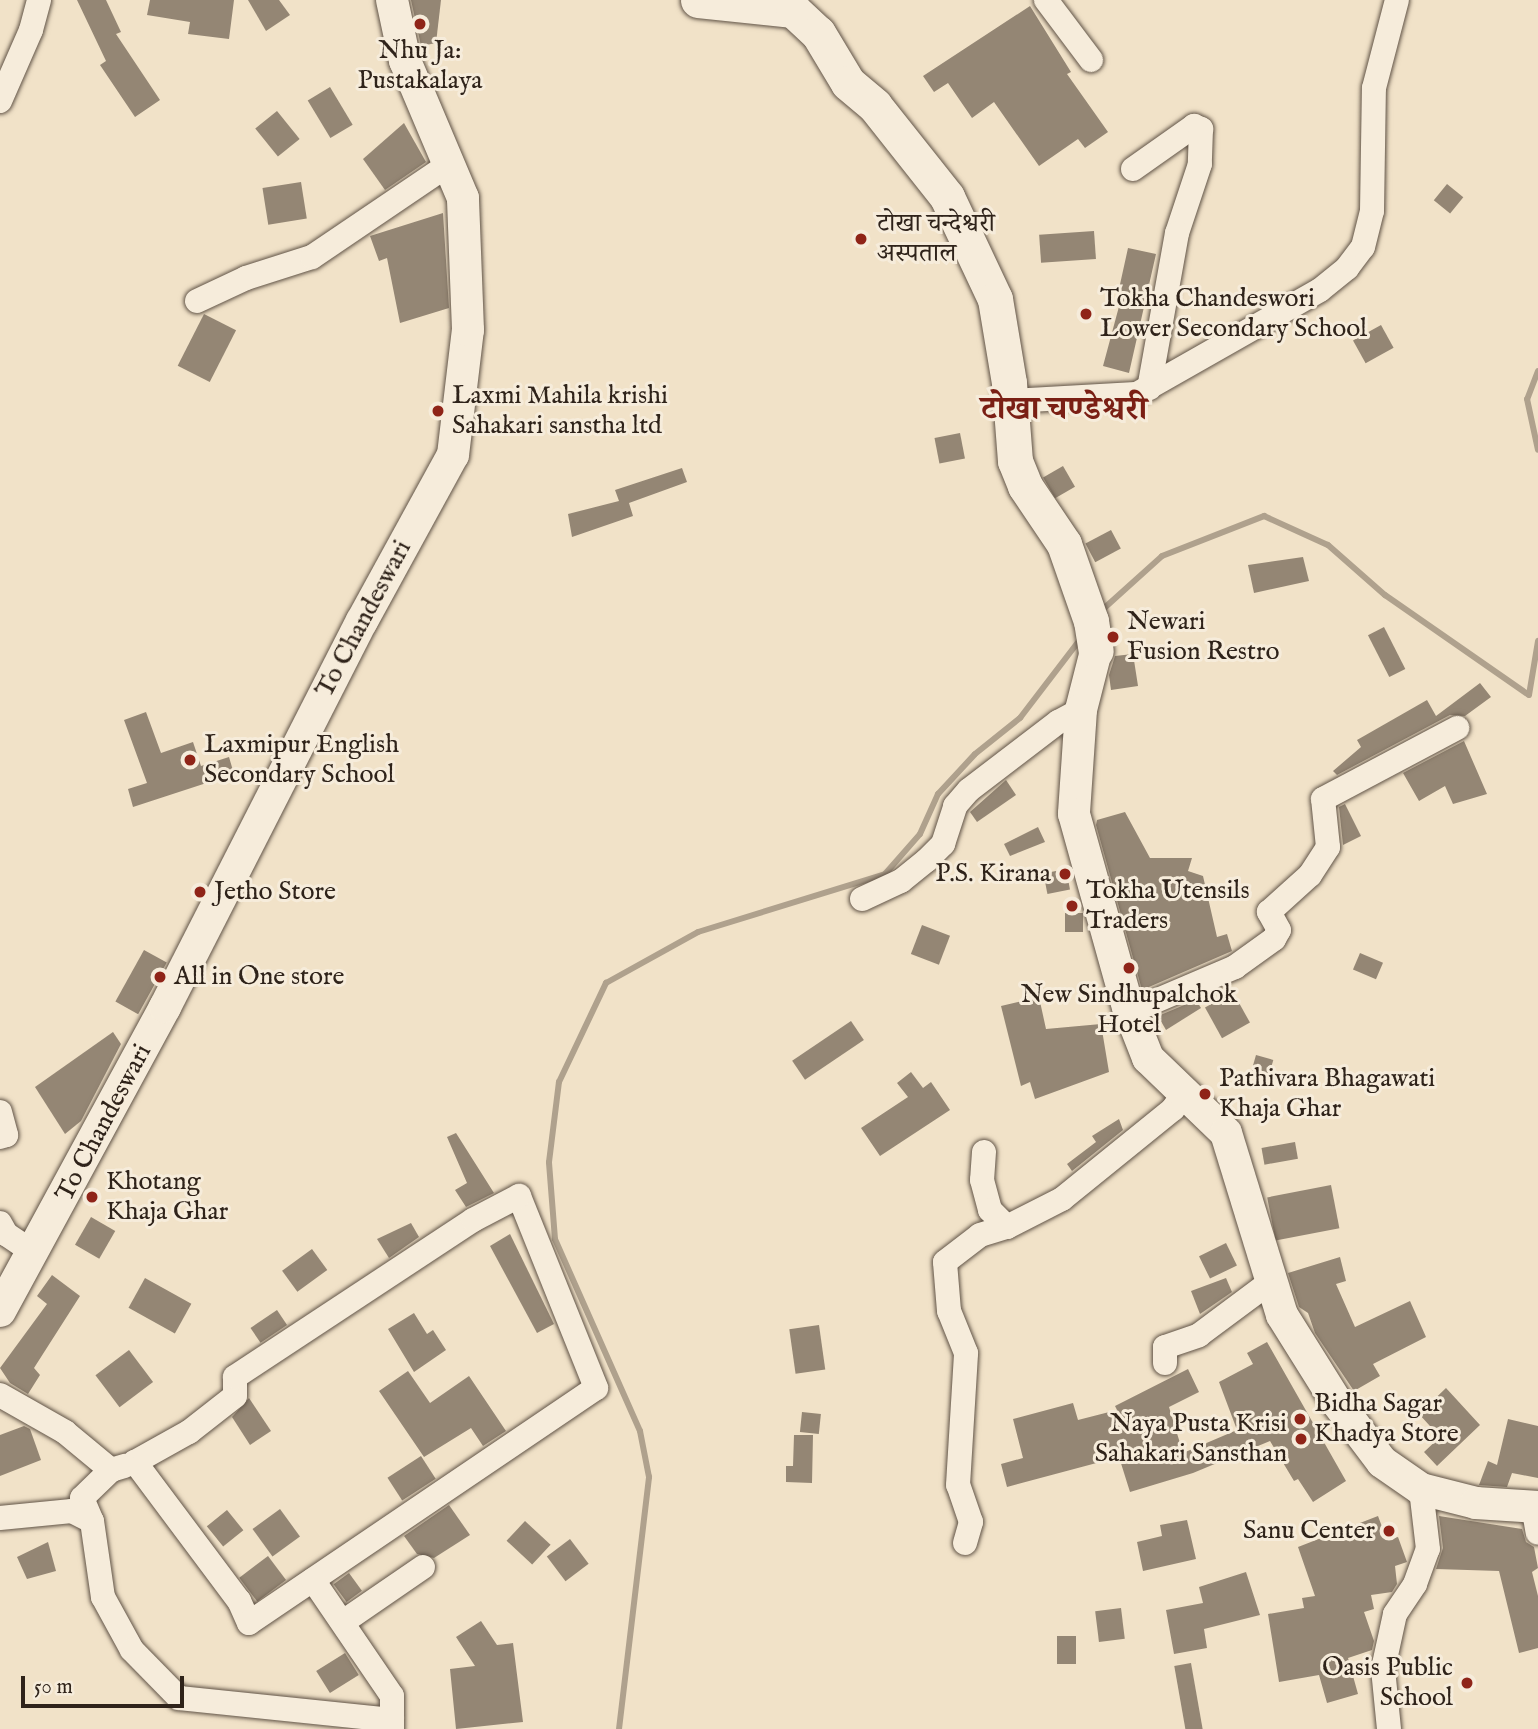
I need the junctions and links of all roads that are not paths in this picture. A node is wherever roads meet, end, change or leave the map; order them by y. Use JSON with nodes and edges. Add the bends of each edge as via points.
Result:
{"nodes":[{"id":1,"x":39,"y":0,"type":"edge"},
{"id":2,"x":392,"y":0,"type":"edge"},
{"id":3,"x":698,"y":0,"type":"edge"},
{"id":4,"x":1045,"y":0,"type":"edge"},
{"id":5,"x":1397,"y":0,"type":"edge"},
{"id":6,"x":1091,"y":60,"type":"dead end"},
{"id":7,"x":0,"y":101,"type":"edge"},
{"id":8,"x":451,"y":163,"type":"junction"},
{"id":9,"x":1133,"y":169,"type":"dead end"},
{"id":10,"x":197,"y":301,"type":"dead end"},
{"id":11,"x":1149,"y":388,"type":"junction"},
{"id":12,"x":1010,"y":401,"type":"junction"},
{"id":13,"x":1096,"y":651,"type":"joint"},
{"id":14,"x":1081,"y":710,"type":"junction"},
{"id":15,"x":1457,"y":728,"type":"dead end"},
{"id":16,"x":862,"y":899,"type":"dead end"},
{"id":17,"x":1128,"y":1007,"type":"junction"},
{"id":18,"x":1184,"y":1093,"type":"junction"},
{"id":19,"x":0,"y":1112,"type":"edge"},
{"id":20,"x":0,"y":1137,"type":"edge"},
{"id":21,"x":984,"y":1152,"type":"dead end"},
{"id":22,"x":0,"y":1223,"type":"edge"},
{"id":23,"x":1006,"y":1227,"type":"junction"},
{"id":24,"x":34,"y":1253,"type":"junction"},
{"id":25,"x":1270,"y":1282,"type":"junction"},
{"id":26,"x":0,"y":1311,"type":"edge"},
{"id":27,"x":1165,"y":1363,"type":"dead end"},
{"id":28,"x":0,"y":1395,"type":"edge"},
{"id":29,"x":135,"y":1462,"type":"junction"},
{"id":30,"x":111,"y":1470,"type":"junction"},
{"id":31,"x":1421,"y":1489,"type":"junction"},
{"id":32,"x":1536,"y":1515,"type":"edge"},
{"id":33,"x":0,"y":1518,"type":"edge"},
{"id":34,"x":92,"y":1521,"type":"junction"},
{"id":35,"x":965,"y":1543,"type":"dead end"},
{"id":36,"x":423,"y":1567,"type":"dead end"},
{"id":37,"x":313,"y":1580,"type":"junction"},
{"id":38,"x":343,"y":1622,"type":"junction"},
{"id":39,"x":392,"y":1724,"type":"edge"},
{"id":40,"x":1389,"y":1729,"type":"edge"}],
"edges":[{"from":1,"to":7,"type":"street"},
{"from":2,"to":8,"type":"street","name":"To Chandeswari","via":[[405,61]]},
{"from":3,"to":12,"type":"main road","via":[[793,10],[818,33],[848,83],[875,106],[947,197],[995,299]]},
{"from":4,"to":6,"type":"street"},
{"from":5,"to":11,"type":"street","via":[[1374,88],[1375,181],[1363,247],[1320,290]]},
{"from":8,"to":10,"type":"street","via":[[312,257],[246,278]]},
{"from":8,"to":24,"type":"street","name":"To Chandeswari","via":[[463,198],[468,330],[453,454]]},
{"from":9,"to":11,"type":"street","via":[[1194,126],[1201,129],[1200,164],[1177,233]]},
{"from":11,"to":12,"type":"street","via":[[1137,394],[1087,400]]},
{"from":12,"to":13,"type":"main road","via":[[1015,461],[1025,486],[1064,544]]},
{"from":13,"to":14,"type":"street"},
{"from":14,"to":16,"type":"street","via":[[1058,722],[969,790],[955,806],[943,844],[927,860],[901,881]]},
{"from":14,"to":17,"type":"street","via":[[1074,814]]},
{"from":15,"to":17,"type":"street","via":[[1323,799],[1328,847],[1310,875],[1269,912],[1279,930],[1274,939],[1235,967],[1146,1005]]},
{"from":17,"to":18,"type":"street","via":[[1148,1058]]},
{"from":18,"to":23,"type":"street","via":[[1173,1109],[1062,1199]]},
{"from":18,"to":25,"type":"street","via":[[1226,1133]]},
{"from":19,"to":20,"type":"street","via":[[6,1135]]},
{"from":21,"to":23,"type":"street","via":[[982,1180],[990,1210]]},
{"from":22,"to":24,"type":"street","via":[[6,1234]]},
{"from":23,"to":35,"type":"street","via":[[980,1235],[945,1262],[949,1311],[966,1353],[958,1485],[971,1522]]},
{"from":24,"to":26,"type":"street","name":"To Chandeswari"},
{"from":25,"to":27,"type":"street","via":[[1199,1335],[1165,1348]]},
{"from":25,"to":31,"type":"street","via":[[1304,1354],[1362,1438],[1398,1477]]},
{"from":28,"to":30,"type":"street","via":[[65,1432]]},
{"from":29,"to":30,"type":"street"},
{"from":29,"to":37,"type":"street","via":[[239,1601],[249,1623]]},
{"from":29,"to":37,"type":"street","via":[[189,1432],[235,1396],[235,1377],[473,1220],[519,1196],[596,1388]]},
{"from":30,"to":34,"type":"street","via":[[82,1497]]},
{"from":31,"to":32,"type":"street"},
{"from":31,"to":40,"type":"street","via":[[1428,1549],[1416,1584],[1395,1614],[1383,1669]]},
{"from":33,"to":34,"type":"street","via":[[72,1511]]},
{"from":34,"to":39,"type":"street","via":[[103,1597],[132,1650],[179,1698]]},
{"from":36,"to":38,"type":"street"},
{"from":37,"to":38,"type":"street"},
{"from":38,"to":39,"type":"street","via":[[392,1696]]}]}
